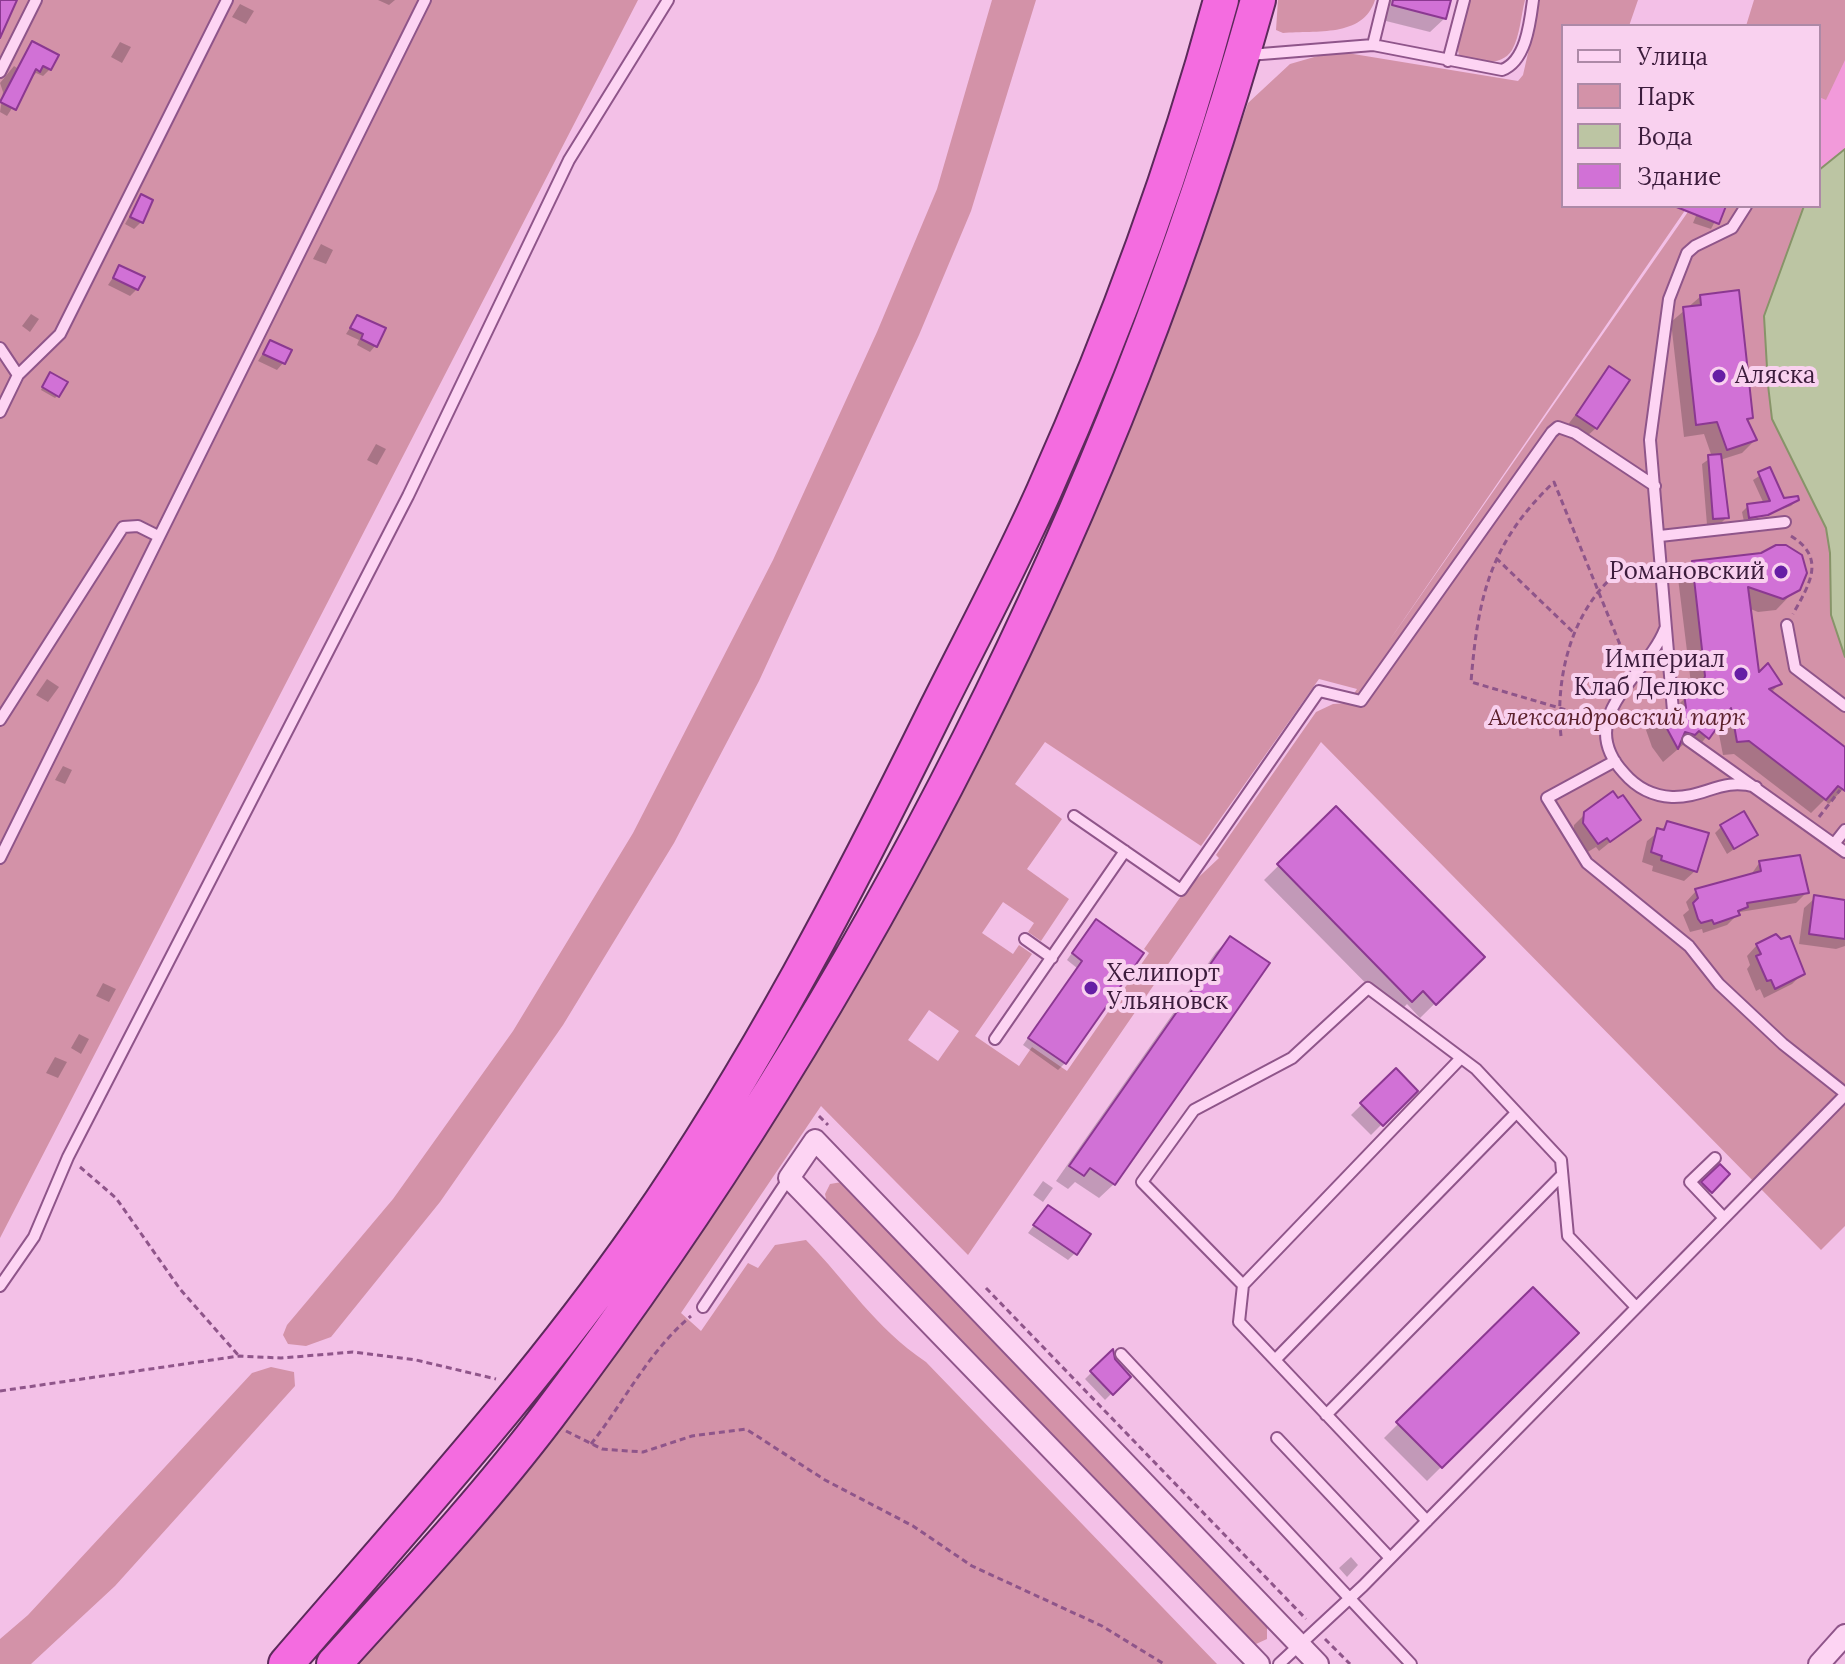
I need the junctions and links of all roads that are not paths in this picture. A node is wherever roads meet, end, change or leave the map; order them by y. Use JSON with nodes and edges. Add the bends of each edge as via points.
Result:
{"nodes":[{"id":1,"x":36,"y":0,"type":"edge"},
{"id":2,"x":227,"y":0,"type":"edge"},
{"id":3,"x":425,"y":0,"type":"edge"},
{"id":4,"x":668,"y":0,"type":"edge"},
{"id":5,"x":1221,"y":0,"type":"edge"},
{"id":6,"x":1258,"y":0,"type":"edge"},
{"id":7,"x":1384,"y":0,"type":"edge"},
{"id":8,"x":1464,"y":0,"type":"edge"},
{"id":9,"x":1533,"y":0,"type":"edge"},
{"id":10,"x":1373,"y":45,"type":"junction"},
{"id":11,"x":1243,"y":55,"type":"junction"},
{"id":12,"x":1448,"y":61,"type":"junction"},
{"id":13,"x":0,"y":72,"type":"edge"},
{"id":14,"x":1745,"y":208,"type":"edge"},
{"id":15,"x":0,"y":348,"type":"edge"},
{"id":16,"x":18,"y":375,"type":"junction"},
{"id":17,"x":0,"y":412,"type":"edge"},
{"id":18,"x":1655,"y":486,"type":"junction"},
{"id":19,"x":1785,"y":522,"type":"dead end"},
{"id":20,"x":158,"y":536,"type":"junction"},
{"id":21,"x":1660,"y":536,"type":"junction"},
{"id":22,"x":1667,"y":623,"type":"junction"},
{"id":23,"x":1787,"y":625,"type":"road end"},
{"id":24,"x":1845,"y":706,"type":"edge"},
{"id":25,"x":1673,"y":711,"type":"dead end"},
{"id":26,"x":0,"y":720,"type":"edge"},
{"id":27,"x":1688,"y":740,"type":"dead end"},
{"id":28,"x":1615,"y":761,"type":"junction"},
{"id":29,"x":1756,"y":787,"type":"junction"},
{"id":30,"x":1074,"y":816,"type":"dead end"},
{"id":31,"x":1845,"y":830,"type":"edge"},
{"id":32,"x":1834,"y":844,"type":"junction"},
{"id":33,"x":1125,"y":851,"type":"junction"},
{"id":34,"x":1845,"y":852,"type":"edge"},
{"id":35,"x":0,"y":858,"type":"edge"},
{"id":36,"x":1025,"y":939,"type":"dead end"},
{"id":37,"x":1052,"y":958,"type":"junction"},
{"id":38,"x":995,"y":1039,"type":"dead end"},
{"id":39,"x":1461,"y":1058,"type":"junction"},
{"id":40,"x":1845,"y":1094,"type":"edge"},
{"id":41,"x":1516,"y":1113,"type":"junction"},
{"id":42,"x":1715,"y":1158,"type":"dead end"},
{"id":43,"x":1562,"y":1175,"type":"junction"},
{"id":44,"x":789,"y":1178,"type":"junction"},
{"id":45,"x":1724,"y":1218,"type":"junction"},
{"id":46,"x":1243,"y":1285,"type":"junction"},
{"id":47,"x":0,"y":1286,"type":"edge"},
{"id":48,"x":703,"y":1307,"type":"road end"},
{"id":49,"x":1636,"y":1307,"type":"junction"},
{"id":50,"x":1121,"y":1354,"type":"dead end"},
{"id":51,"x":1275,"y":1360,"type":"junction"},
{"id":52,"x":1326,"y":1415,"type":"junction"},
{"id":53,"x":1277,"y":1438,"type":"dead end"},
{"id":54,"x":1427,"y":1521,"type":"junction"},
{"id":55,"x":1390,"y":1558,"type":"junction"},
{"id":56,"x":1348,"y":1599,"type":"junction"},
{"id":57,"x":1845,"y":1635,"type":"edge"},
{"id":58,"x":1300,"y":1645,"type":"junction"},
{"id":59,"x":286,"y":1664,"type":"edge"},
{"id":60,"x":334,"y":1664,"type":"edge"},
{"id":61,"x":1259,"y":1664,"type":"edge"},
{"id":62,"x":1279,"y":1664,"type":"edge"},
{"id":63,"x":1318,"y":1664,"type":"edge"},
{"id":64,"x":1411,"y":1664,"type":"edge"},
{"id":65,"x":1819,"y":1664,"type":"edge"}],
"edges":[{"from":1,"to":13,"type":"lane"},
{"from":2,"to":16,"type":"lane","via":[[60,334]]},
{"from":3,"to":20,"type":"lane"},
{"from":4,"to":47,"type":"lane","via":[[569,160],[408,496],[68,1157],[34,1237]]},
{"from":5,"to":59,"type":"highway","via":[[1127,285],[1044,492],[878,828],[745,1070],[641,1231],[518,1394]]},
{"from":6,"to":11,"type":"highway"},
{"from":7,"to":10,"type":"lane"},
{"from":8,"to":12,"type":"lane"},
{"from":9,"to":12,"type":"lane","via":[[1522,48],[1510,67],[1491,70]]},
{"from":10,"to":11,"type":"lane"},
{"from":10,"to":12,"type":"lane"},
{"from":11,"to":60,"type":"highway","via":[[1162,299],[1112,422],[1041,590],[893,889],[743,1139],[659,1264],[472,1510]]},
{"from":14,"to":18,"type":"lane","via":[[1732,228],[1687,253],[1669,299],[1650,440]]},
{"from":15,"to":16,"type":"lane"},
{"from":16,"to":17,"type":"lane"},
{"from":18,"to":21,"type":"lane"},
{"from":18,"to":33,"type":"lane","via":[[1558,427],[1361,701],[1319,691],[1181,890]]},
{"from":19,"to":21,"type":"lane"},
{"from":20,"to":26,"type":"lane","via":[[138,526],[123,527]]},
{"from":20,"to":35,"type":"lane"},
{"from":21,"to":22,"type":"lane"},
{"from":22,"to":25,"type":"lane"},
{"from":22,"to":28,"type":"lane","via":[[1658,646],[1610,709],[1608,738]]},
{"from":23,"to":24,"type":"lane","via":[[1795,668]]},
{"from":27,"to":29,"type":"lane"},
{"from":28,"to":29,"type":"lane","via":[[1633,782],[1662,796],[1696,794],[1729,782]]},
{"from":28,"to":40,"type":"lane","via":[[1547,798],[1576,849],[1631,902],[1689,946],[1719,984],[1783,1044]]},
{"from":29,"to":32,"type":"lane"},
{"from":30,"to":33,"type":"lane"},
{"from":31,"to":32,"type":"lane"},
{"from":32,"to":34,"type":"lane"},
{"from":33,"to":37,"type":"lane"},
{"from":36,"to":37,"type":"lane"},
{"from":37,"to":38,"type":"lane"},
{"from":39,"to":41,"type":"lane"},
{"from":39,"to":46,"type":"lane"},
{"from":39,"to":46,"type":"lane","via":[[1368,988],[1292,1058],[1194,1110],[1142,1182]]},
{"from":40,"to":45,"type":"lane"},
{"from":41,"to":43,"type":"lane","via":[[1561,1160]]},
{"from":41,"to":51,"type":"lane"},
{"from":42,"to":45,"type":"lane","via":[[1690,1182]]},
{"from":43,"to":49,"type":"lane","via":[[1568,1236]]},
{"from":43,"to":52,"type":"lane"},
{"from":44,"to":48,"type":"lane"},
{"from":44,"to":58,"type":"street","via":[[815,1140]]},
{"from":44,"to":61,"type":"street"},
{"from":45,"to":49,"type":"lane"},
{"from":46,"to":51,"type":"lane","via":[[1239,1322]]},
{"from":49,"to":54,"type":"lane"},
{"from":50,"to":56,"type":"lane"},
{"from":51,"to":52,"type":"lane"},
{"from":52,"to":54,"type":"lane"},
{"from":53,"to":55,"type":"lane"},
{"from":54,"to":55,"type":"lane"},
{"from":55,"to":56,"type":"lane"},
{"from":56,"to":58,"type":"lane"},
{"from":56,"to":64,"type":"lane"},
{"from":57,"to":65,"type":"street"},
{"from":58,"to":62,"type":"lane"},
{"from":58,"to":63,"type":"street"}]}
